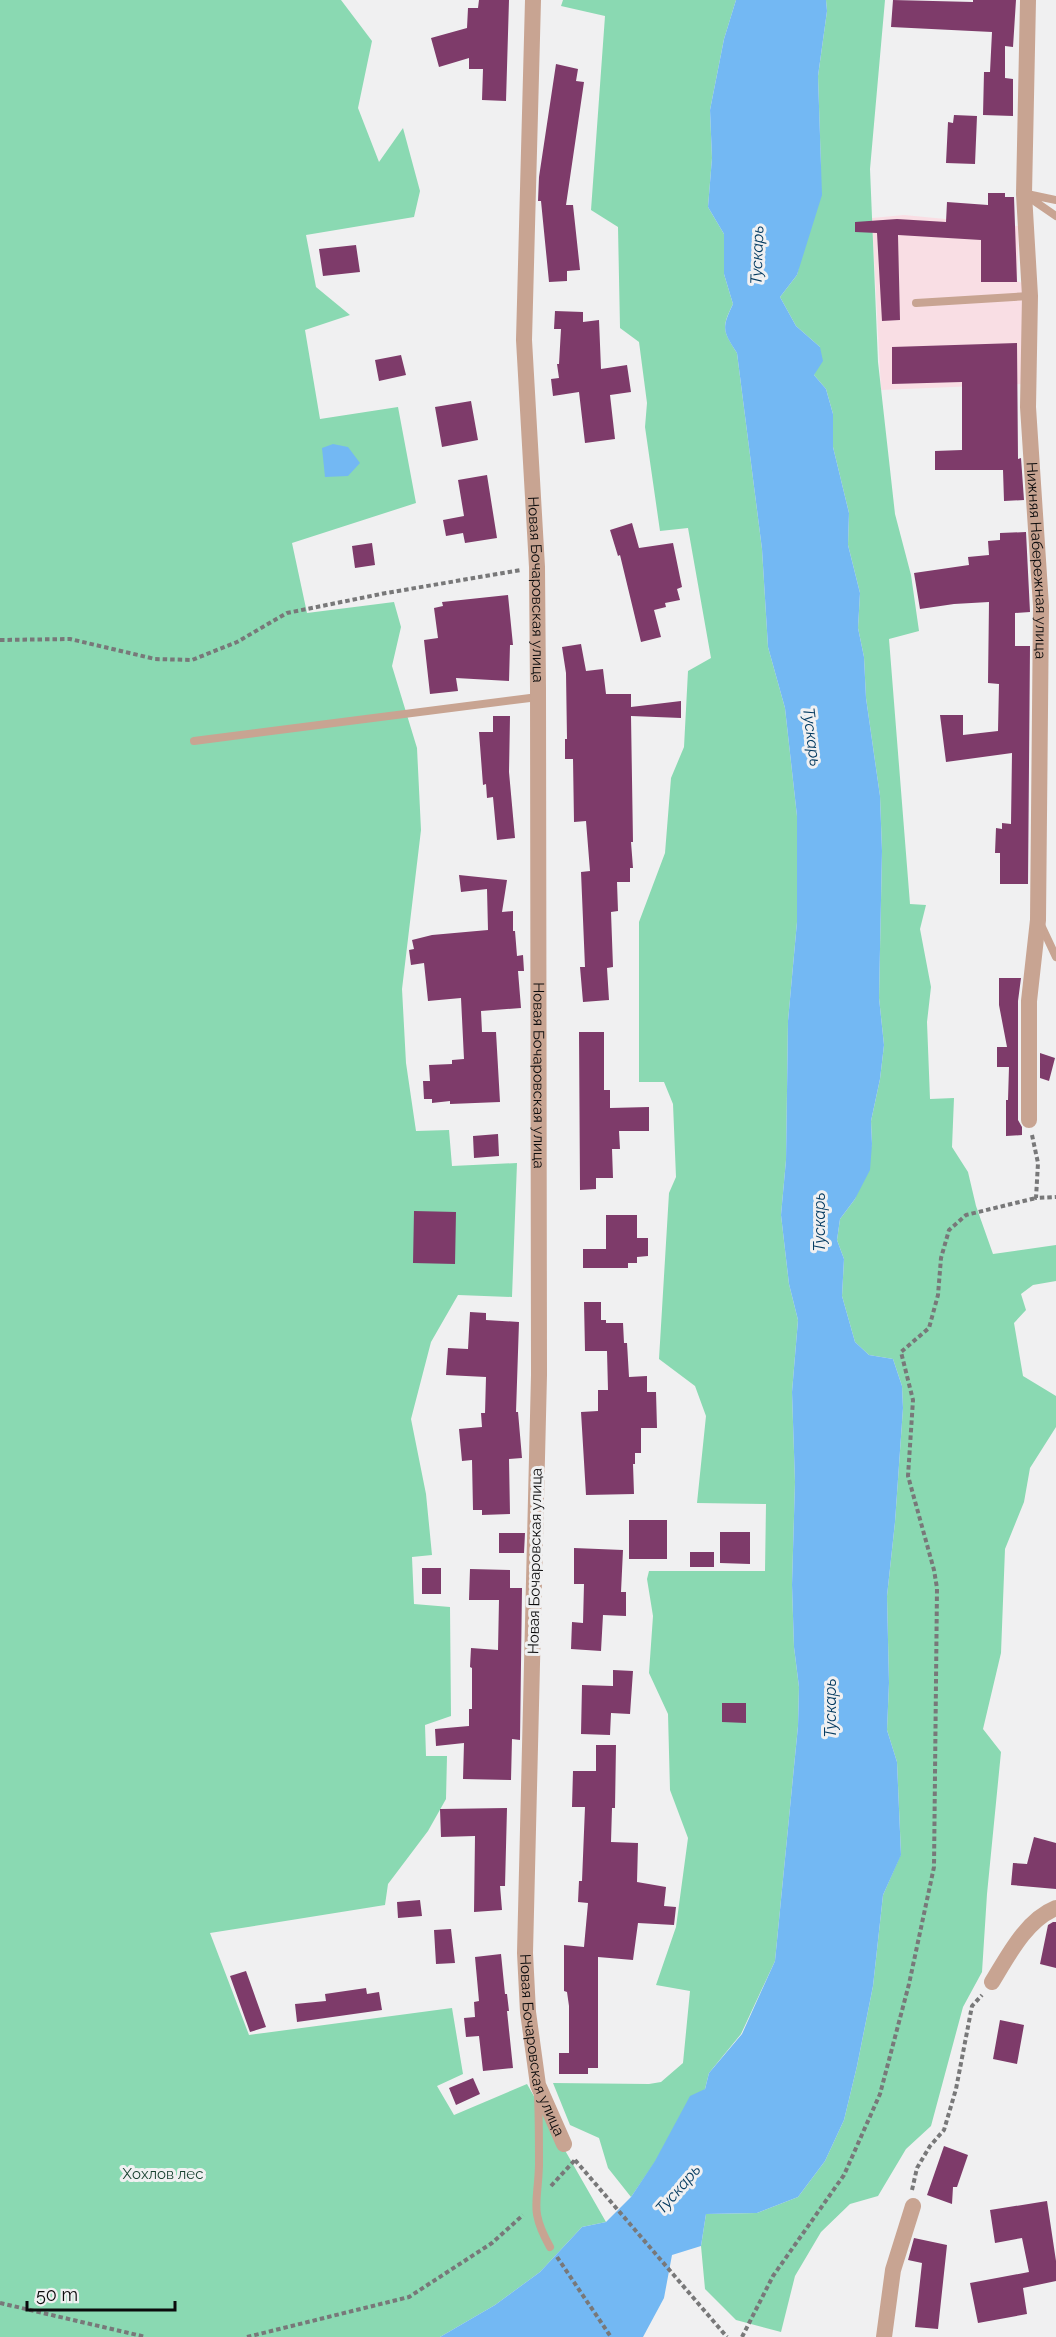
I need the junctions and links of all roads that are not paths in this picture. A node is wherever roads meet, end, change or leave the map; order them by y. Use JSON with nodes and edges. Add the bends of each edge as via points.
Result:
{"nodes":[{"id":1,"x":533,"y":0,"type":"edge"},
{"id":2,"x":1028,"y":0,"type":"edge"},
{"id":3,"x":1024,"y":194,"type":"junction"},
{"id":4,"x":1056,"y":200,"type":"edge"},
{"id":5,"x":1056,"y":216,"type":"edge"},
{"id":6,"x":1030,"y":296,"type":"junction"},
{"id":7,"x":916,"y":303,"type":"dead end"},
{"id":8,"x":538,"y":697,"type":"junction"},
{"id":9,"x":194,"y":741,"type":"dead end"},
{"id":10,"x":1038,"y":920,"type":"junction"},
{"id":11,"x":1056,"y":957,"type":"edge"},
{"id":12,"x":1029,"y":1120,"type":"road end"},
{"id":13,"x":1056,"y":1908,"type":"edge"},
{"id":14,"x":992,"y":1982,"type":"road end"},
{"id":15,"x":538,"y":2085,"type":"junction"},
{"id":16,"x":564,"y":2144,"type":"dead end"},
{"id":17,"x":913,"y":2206,"type":"road end"},
{"id":18,"x":550,"y":2247,"type":"road end"},
{"id":19,"x":884,"y":2337,"type":"edge"}],
"edges":[{"from":1,"to":8,"type":"street","name":"Новая Бочаровская улица","via":[[524,340],[537,567]]},
{"from":2,"to":3,"type":"street","name":"Нижняя Набережная улица"},
{"from":3,"to":4,"type":"lane"},
{"from":3,"to":5,"type":"lane"},
{"from":3,"to":6,"type":"street","name":"Нижняя Набережная улица"},
{"from":6,"to":7,"type":"lane"},
{"from":6,"to":10,"type":"street","name":"Нижняя Набережная улица","via":[[1028,407],[1041,606]]},
{"from":8,"to":9,"type":"lane"},
{"from":8,"to":15,"type":"street","name":"Новая Бочаровская улица","via":[[539,1375],[525,1953]]},
{"from":10,"to":11,"type":"lane"},
{"from":10,"to":12,"type":"street","name":"Нижняя Набережная улица","via":[[1029,1001]]},
{"from":13,"to":14,"type":"street","via":[[1044,1913],[1016,1944]]},
{"from":15,"to":16,"type":"street","name":"Новая Бочаровская улица"},
{"from":15,"to":18,"type":"lane","via":[[539,2168],[535,2205],[539,2226]]},
{"from":17,"to":19,"type":"street","via":[[893,2270]]}]}
